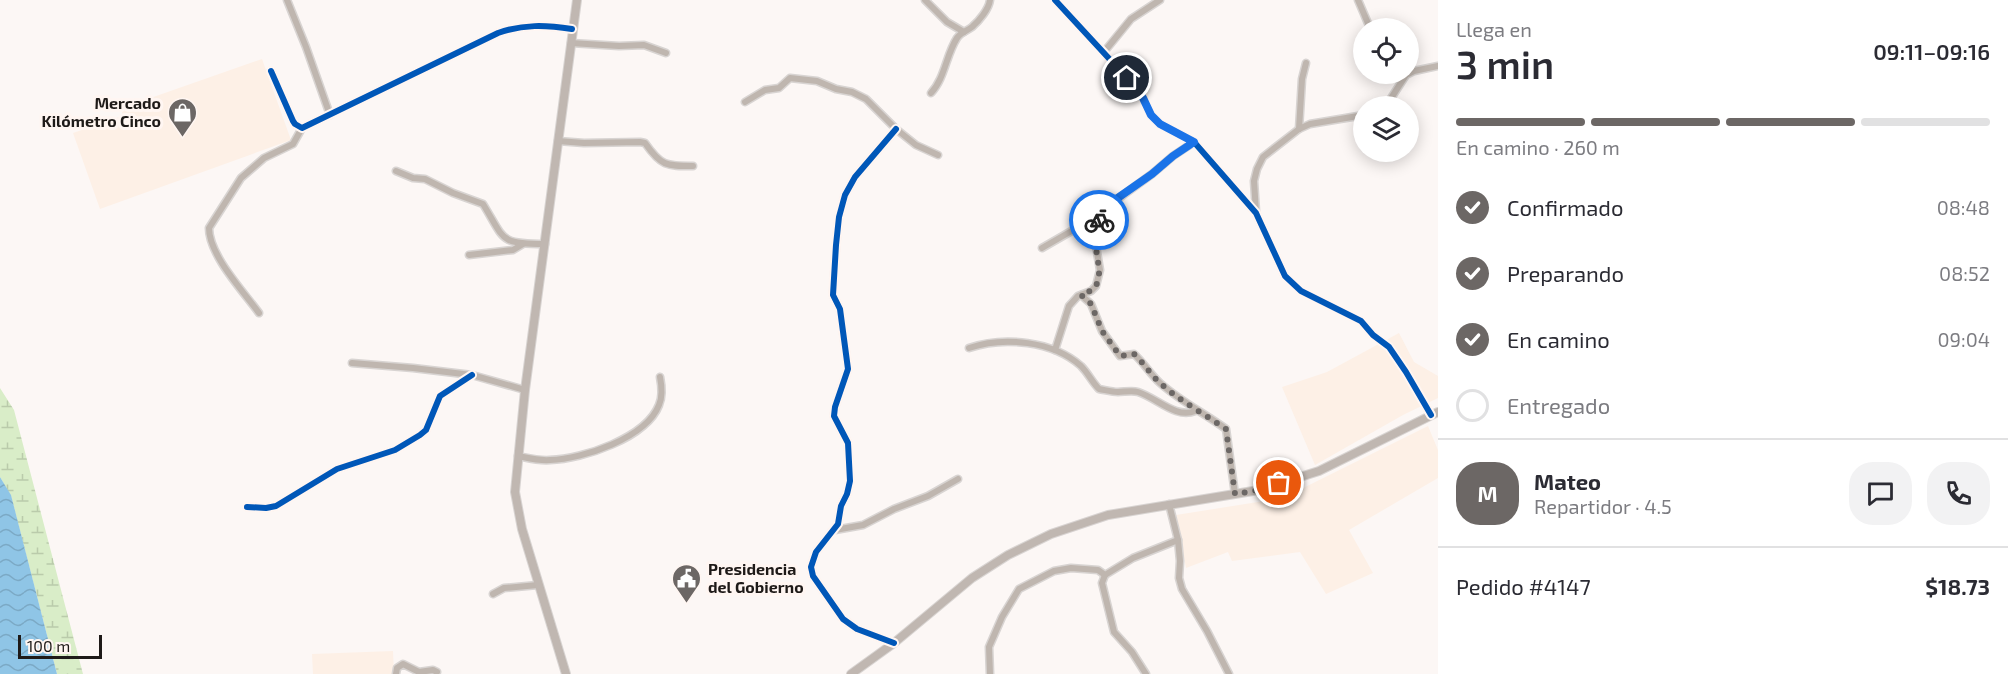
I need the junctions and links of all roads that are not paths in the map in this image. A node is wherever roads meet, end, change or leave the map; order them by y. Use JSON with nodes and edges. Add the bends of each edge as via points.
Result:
{"nodes":[{"id":1,"x":287,"y":0,"type":"edge"},
{"id":2,"x":577,"y":0,"type":"edge"},
{"id":3,"x":925,"y":0,"type":"edge"},
{"id":4,"x":990,"y":0,"type":"edge"},
{"id":5,"x":1055,"y":0,"type":"edge"},
{"id":6,"x":1160,"y":0,"type":"edge"},
{"id":7,"x":1358,"y":0,"type":"edge"},
{"id":8,"x":1366,"y":18,"type":"edge"},
{"id":9,"x":573,"y":29,"type":"junction"},
{"id":10,"x":964,"y":32,"type":"junction"},
{"id":11,"x":571,"y":43,"type":"junction"},
{"id":12,"x":1104,"y":52,"type":"junction"},
{"id":13,"x":666,"y":53,"type":"dead end"},
{"id":14,"x":1306,"y":63,"type":"dead end"},
{"id":15,"x":1438,"y":66,"type":"edge"},
{"id":16,"x":1419,"y":70,"type":"edge"},
{"id":17,"x":271,"y":71,"type":"dead end"},
{"id":18,"x":931,"y":93,"type":"dead end"},
{"id":19,"x":745,"y":102,"type":"dead end"},
{"id":20,"x":330,"y":115,"type":"junction"},
{"id":21,"x":1353,"y":117,"type":"edge"},
{"id":22,"x":302,"y":128,"type":"junction"},
{"id":23,"x":896,"y":129,"type":"junction"},
{"id":24,"x":1299,"y":129,"type":"junction"},
{"id":25,"x":558,"y":141,"type":"junction"},
{"id":26,"x":1194,"y":142,"type":"junction"},
{"id":27,"x":938,"y":155,"type":"dead end"},
{"id":28,"x":693,"y":166,"type":"dead end"},
{"id":29,"x":396,"y":171,"type":"dead end"},
{"id":30,"x":1256,"y":213,"type":"junction"},
{"id":31,"x":1101,"y":214,"type":"junction"},
{"id":32,"x":523,"y":244,"type":"junction"},
{"id":33,"x":545,"y":244,"type":"junction"},
{"id":34,"x":1042,"y":248,"type":"dead end"},
{"id":35,"x":469,"y":255,"type":"dead end"},
{"id":36,"x":1081,"y":295,"type":"junction"},
{"id":37,"x":259,"y":313,"type":"dead end"},
{"id":38,"x":969,"y":348,"type":"dead end"},
{"id":39,"x":1054,"y":350,"type":"junction"},
{"id":40,"x":352,"y":363,"type":"dead end"},
{"id":41,"x":471,"y":375,"type":"junction"},
{"id":42,"x":660,"y":377,"type":"dead end"},
{"id":43,"x":525,"y":390,"type":"junction"},
{"id":44,"x":1195,"y":411,"type":"junction"},
{"id":45,"x":1434,"y":414,"type":"edge"},
{"id":46,"x":518,"y":456,"type":"junction"},
{"id":47,"x":958,"y":479,"type":"dead end"},
{"id":48,"x":1235,"y":494,"type":"junction"},
{"id":49,"x":1169,"y":504,"type":"junction"},
{"id":50,"x":247,"y":507,"type":"dead end"},
{"id":51,"x":835,"y":530,"type":"junction"},
{"id":52,"x":1178,"y":540,"type":"junction"},
{"id":53,"x":1105,"y":575,"type":"junction"},
{"id":54,"x":538,"y":585,"type":"junction"},
{"id":55,"x":493,"y":594,"type":"dead end"},
{"id":56,"x":894,"y":643,"type":"junction"},
{"id":57,"x":437,"y":672,"type":"dead end"},
{"id":58,"x":396,"y":674,"type":"edge"},
{"id":59,"x":566,"y":674,"type":"edge"},
{"id":60,"x":851,"y":674,"type":"edge"},
{"id":61,"x":990,"y":674,"type":"edge"},
{"id":62,"x":1146,"y":674,"type":"edge"},
{"id":63,"x":1229,"y":674,"type":"edge"}],
"edges":[{"from":1,"to":20,"type":"street"},
{"from":2,"to":9,"type":"main road"},
{"from":3,"to":10,"type":"street","via":[[947,22]]},
{"from":4,"to":10,"type":"street","via":[[975,25]]},
{"from":5,"to":12,"type":"street"},
{"from":6,"to":12,"type":"street","via":[[1131,19]]},
{"from":7,"to":8,"type":"street"},
{"from":9,"to":11,"type":"main road"},
{"from":9,"to":20,"type":"street","via":[[540,25],[512,28]]},
{"from":10,"to":18,"type":"street","via":[[957,38]]},
{"from":11,"to":13,"type":"street","via":[[644,45]]},
{"from":11,"to":25,"type":"main road"},
{"from":12,"to":26,"type":"street","via":[[1160,124]]},
{"from":14,"to":24,"type":"street"},
{"from":15,"to":16,"type":"street"},
{"from":17,"to":22,"type":"street","via":[[295,124]]},
{"from":19,"to":23,"type":"street","via":[[765,90],[779,88],[790,78],[817,81],[866,99]]},
{"from":20,"to":22,"type":"street"},
{"from":21,"to":24,"type":"street"},
{"from":22,"to":37,"type":"street","via":[[293,144],[264,158],[241,178],[209,228],[224,268]]},
{"from":23,"to":27,"type":"street","via":[[916,145]]},
{"from":23,"to":51,"type":"street","via":[[855,177],[839,217],[834,295],[840,309],[848,369],[834,416],[848,443],[850,481]]},
{"from":24,"to":30,"type":"street","via":[[1263,157],[1254,181]]},
{"from":25,"to":28,"type":"street","via":[[645,143],[652,155],[667,165]]},
{"from":25,"to":33,"type":"main road"},
{"from":26,"to":30,"type":"street"},
{"from":26,"to":31,"type":"street","via":[[1109,204]]},
{"from":29,"to":32,"type":"street","via":[[483,204],[501,236]]},
{"from":30,"to":45,"type":"street","via":[[1286,276],[1301,291],[1360,321],[1389,347]]},
{"from":31,"to":34,"type":"street"},
{"from":31,"to":36,"type":"street","via":[[1096,246],[1099,276],[1094,289]]},
{"from":32,"to":33,"type":"street"},
{"from":32,"to":35,"type":"street","via":[[513,250]]},
{"from":33,"to":43,"type":"main road"},
{"from":36,"to":39,"type":"street","via":[[1067,309]]},
{"from":36,"to":44,"type":"street","via":[[1091,304],[1102,331],[1120,356],[1134,354],[1157,381]]},
{"from":38,"to":39,"type":"street","via":[[989,343],[1032,344]]},
{"from":39,"to":44,"type":"street","via":[[1083,367],[1099,388],[1138,392],[1173,411]]},
{"from":40,"to":41,"type":"street"},
{"from":41,"to":43,"type":"street"},
{"from":41,"to":50,"type":"street","via":[[440,396],[424,432],[395,450],[337,469],[276,506]]},
{"from":42,"to":46,"type":"street","via":[[662,396],[656,411],[622,440],[563,459]]},
{"from":43,"to":46,"type":"main road"},
{"from":44,"to":48,"type":"street","via":[[1226,429]]},
{"from":45,"to":48,"type":"main road","via":[[1319,471]]},
{"from":46,"to":54,"type":"main road","via":[[516,501]]},
{"from":47,"to":51,"type":"street","via":[[863,525]]},
{"from":48,"to":49,"type":"main road"},
{"from":49,"to":52,"type":"street"},
{"from":49,"to":56,"type":"main road","via":[[1107,515],[1051,534],[1008,555],[972,578]]},
{"from":51,"to":56,"type":"street","via":[[816,552],[811,567],[813,576],[843,620]]},
{"from":52,"to":53,"type":"street","via":[[1133,558]]},
{"from":52,"to":63,"type":"street","via":[[1182,589]]},
{"from":53,"to":61,"type":"street","via":[[1098,570],[1071,568],[1054,571],[1019,589],[989,647]]},
{"from":53,"to":62,"type":"street","via":[[1102,583],[1114,632]]},
{"from":54,"to":55,"type":"street","via":[[504,588]]},
{"from":54,"to":59,"type":"main road"},
{"from":56,"to":60,"type":"main road"},
{"from":57,"to":58,"type":"street","via":[[419,672],[403,664]]}]}
